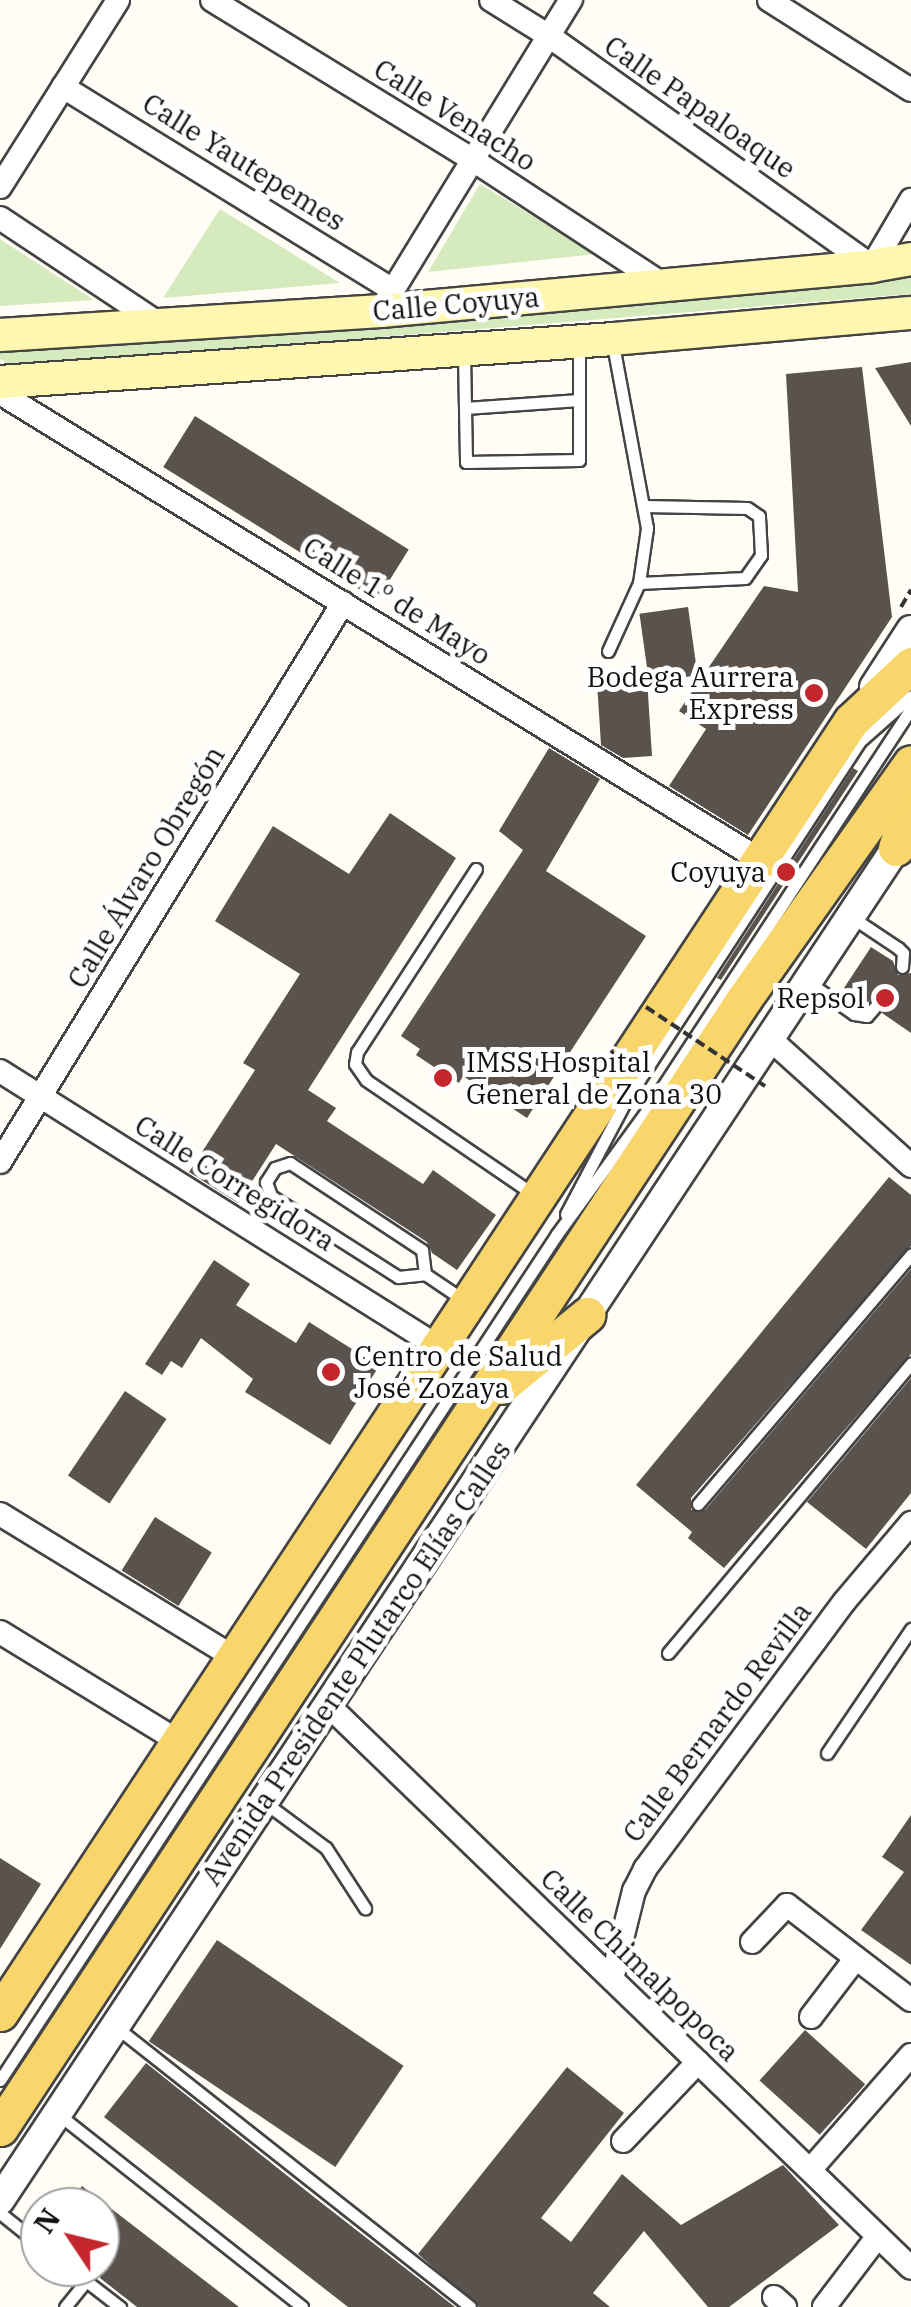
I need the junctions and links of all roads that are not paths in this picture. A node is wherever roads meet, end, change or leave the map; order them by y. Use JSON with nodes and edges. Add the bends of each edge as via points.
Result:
{"nodes":[{"id":1,"x":118,"y":0,"type":"edge"},
{"id":2,"x":212,"y":0,"type":"edge"},
{"id":3,"x":491,"y":0,"type":"edge"},
{"id":4,"x":572,"y":0,"type":"edge"},
{"id":5,"x":769,"y":0,"type":"edge"},
{"id":6,"x":549,"y":36,"type":"junction"},
{"id":7,"x":64,"y":88,"type":"junction"},
{"id":8,"x":911,"y":90,"type":"edge"},
{"id":9,"x":473,"y":160,"type":"junction"},
{"id":10,"x":0,"y":187,"type":"edge"},
{"id":11,"x":911,"y":200,"type":"edge"},
{"id":12,"x":0,"y":218,"type":"edge"},
{"id":13,"x":911,"y":259,"type":"edge"},
{"id":14,"x":872,"y":266,"type":"junction"},
{"id":15,"x":664,"y":285,"type":"junction"},
{"id":16,"x":387,"y":300,"type":"junction"},
{"id":17,"x":911,"y":313,"type":"edge"},
{"id":18,"x":161,"y":325,"type":"junction"},
{"id":19,"x":0,"y":335,"type":"edge"},
{"id":20,"x":613,"y":340,"type":"junction"},
{"id":21,"x":579,"y":341,"type":"junction"},
{"id":22,"x":464,"y":350,"type":"junction"},
{"id":23,"x":0,"y":382,"type":"edge"},
{"id":24,"x":0,"y":393,"type":"edge"},
{"id":25,"x":579,"y":400,"type":"junction"},
{"id":26,"x":465,"y":408,"type":"junction"},
{"id":27,"x":644,"y":506,"type":"junction"},
{"id":28,"x":639,"y":583,"type":"junction"},
{"id":29,"x":343,"y":602,"type":"junction"},
{"id":30,"x":911,"y":630,"type":"edge"},
{"id":31,"x":608,"y":650,"type":"dead end"},
{"id":32,"x":911,"y":666,"type":"edge"},
{"id":33,"x":911,"y":696,"type":"edge"},
{"id":34,"x":911,"y":708,"type":"edge"},
{"id":35,"x":851,"y":721,"type":"junction"},
{"id":36,"x":911,"y":763,"type":"edge"},
{"id":37,"x":911,"y":801,"type":"edge"},
{"id":38,"x":904,"y":836,"type":"edge"},
{"id":39,"x":762,"y":860,"type":"junction"},
{"id":40,"x":476,"y":869,"type":"dead end"},
{"id":41,"x":851,"y":917,"type":"junction"},
{"id":42,"x":902,"y":967,"type":"dead end"},
{"id":43,"x":808,"y":982,"type":"junction"},
{"id":44,"x":874,"y":1008,"type":"dead end"},
{"id":45,"x":770,"y":1039,"type":"junction"},
{"id":46,"x":0,"y":1071,"type":"edge"},
{"id":47,"x":41,"y":1096,"type":"junction"},
{"id":48,"x":0,"y":1162,"type":"edge"},
{"id":49,"x":911,"y":1166,"type":"edge"},
{"id":50,"x":537,"y":1197,"type":"junction"},
{"id":51,"x":557,"y":1234,"type":"junction"},
{"id":52,"x":911,"y":1255,"type":"edge"},
{"id":53,"x":425,"y":1274,"type":"junction"},
{"id":54,"x":466,"y":1301,"type":"junction"},
{"id":55,"x":586,"y":1316,"type":"junction"},
{"id":56,"x":437,"y":1346,"type":"junction"},
{"id":57,"x":911,"y":1363,"type":"edge"},
{"id":58,"x":473,"y":1409,"type":"junction"},
{"id":59,"x":698,"y":1504,"type":"dead end"},
{"id":60,"x":0,"y":1514,"type":"edge"},
{"id":61,"x":911,"y":1522,"type":"edge"},
{"id":62,"x":911,"y":1629,"type":"edge"},
{"id":63,"x":0,"y":1632,"type":"edge"},
{"id":64,"x":668,"y":1653,"type":"dead end"},
{"id":65,"x":233,"y":1657,"type":"junction"},
{"id":66,"x":328,"y":1705,"type":"junction"},
{"id":67,"x":178,"y":1742,"type":"junction"},
{"id":68,"x":827,"y":1753,"type":"dead end"},
{"id":69,"x":264,"y":1802,"type":"junction"},
{"id":70,"x":365,"y":1908,"type":"dead end"},
{"id":71,"x":752,"y":1942,"type":"dead end"},
{"id":72,"x":856,"y":1958,"type":"junction"},
{"id":73,"x":612,"y":1979,"type":"junction"},
{"id":74,"x":911,"y":2000,"type":"edge"},
{"id":75,"x":0,"y":2013,"type":"edge"},
{"id":76,"x":811,"y":2017,"type":"dead end"},
{"id":77,"x":116,"y":2026,"type":"junction"},
{"id":78,"x":911,"y":2055,"type":"edge"},
{"id":79,"x":698,"y":2062,"type":"junction"},
{"id":80,"x":0,"y":2080,"type":"edge"},
{"id":81,"x":58,"y":2114,"type":"junction"},
{"id":82,"x":0,"y":2128,"type":"edge"},
{"id":83,"x":623,"y":2142,"type":"dead end"},
{"id":84,"x":810,"y":2170,"type":"junction"},
{"id":85,"x":0,"y":2200,"type":"edge"},
{"id":86,"x":0,"y":2213,"type":"edge"},
{"id":87,"x":20,"y":2229,"type":"edge"},
{"id":88,"x":878,"y":2236,"type":"junction"},
{"id":89,"x":911,"y":2268,"type":"edge"},
{"id":90,"x":81,"y":2287,"type":"edge"},
{"id":91,"x":95,"y":2287,"type":"edge"},
{"id":92,"x":295,"y":2305,"type":"edge"},
{"id":93,"x":65,"y":2307,"type":"edge"},
{"id":94,"x":120,"y":2307,"type":"edge"},
{"id":95,"x":470,"y":2307,"type":"edge"},
{"id":96,"x":824,"y":2307,"type":"edge"}],
"edges":[{"from":1,"to":7,"type":"street"},
{"from":2,"to":9,"type":"street","name":"Calle Venacho"},
{"from":3,"to":6,"type":"street","name":"Calle Papaloaque"},
{"from":4,"to":6,"type":"street"},
{"from":5,"to":8,"type":"street"},
{"from":6,"to":9,"type":"street"},
{"from":6,"to":14,"type":"street","name":"Calle Papaloaque"},
{"from":7,"to":10,"type":"street"},
{"from":7,"to":16,"type":"street","name":"Calle Yautepemes"},
{"from":9,"to":15,"type":"street","name":"Calle Venacho"},
{"from":9,"to":16,"type":"street"},
{"from":11,"to":14,"type":"street"},
{"from":12,"to":18,"type":"street"},
{"from":13,"to":14,"type":"main road","name":"Calle Coyuya"},
{"from":14,"to":15,"type":"main road","name":"Calle Coyuya"},
{"from":15,"to":16,"type":"main road","name":"Calle Coyuya"},
{"from":16,"to":18,"type":"main road","name":"Calle Coyuya"},
{"from":17,"to":20,"type":"main road","name":"Calle Coyuya"},
{"from":18,"to":19,"type":"main road","name":"Calle Coyuya"},
{"from":20,"to":21,"type":"main road","name":"Calle Coyuya"},
{"from":20,"to":27,"type":"lane"},
{"from":21,"to":22,"type":"main road","name":"Calle Coyuya"},
{"from":21,"to":25,"type":"lane"},
{"from":22,"to":23,"type":"main road","name":"Calle Coyuya"},
{"from":22,"to":26,"type":"lane"},
{"from":24,"to":29,"type":"street","name":"Calle 1º de Mayo"},
{"from":25,"to":26,"type":"lane"},
{"from":25,"to":26,"type":"lane","via":[[579,460],[530,464],[466,462]]},
{"from":27,"to":28,"type":"lane"},
{"from":27,"to":28,"type":"lane","via":[[748,508],[759,516],[761,556],[745,578]]},
{"from":28,"to":31,"type":"lane"},
{"from":29,"to":39,"type":"street","name":"Calle 1º de Mayo"},
{"from":29,"to":47,"type":"street","name":"Calle Álvaro Obregón"},
{"from":30,"to":35,"type":"street"},
{"from":32,"to":35,"type":"main road"},
{"from":33,"to":51,"type":"lane","via":[[848,758],[626,1100]]},
{"from":34,"to":51,"type":"lane","via":[[628,1139]]},
{"from":35,"to":39,"type":"main road"},
{"from":36,"to":58,"type":"main road","name":"Avenida Presidente Plutarco Elías Calles","via":[[744,999]]},
{"from":37,"to":38,"type":"main road"},
{"from":38,"to":41,"type":"street","name":"Avenida Presidente Plutarco Elías Calles"},
{"from":39,"to":50,"type":"main road"},
{"from":40,"to":50,"type":"lane","via":[[355,1064],[366,1080]]},
{"from":41,"to":42,"type":"lane","via":[[898,948]]},
{"from":41,"to":43,"type":"street","name":"Avenida Presidente Plutarco Elías Calles"},
{"from":43,"to":44,"type":"lane","via":[[854,1014],[867,1016]]},
{"from":43,"to":45,"type":"street","name":"Avenida Presidente Plutarco Elías Calles"},
{"from":45,"to":49,"type":"street"},
{"from":45,"to":55,"type":"street","name":"Avenida Presidente Plutarco Elías Calles"},
{"from":46,"to":47,"type":"street","name":"Calle Corregidora"},
{"from":47,"to":48,"type":"street","name":"Calle Álvaro Obregón"},
{"from":47,"to":56,"type":"street","name":"Calle Corregidora"},
{"from":50,"to":54,"type":"main road"},
{"from":51,"to":80,"type":"lane"},
{"from":52,"to":59,"type":"lane"},
{"from":53,"to":53,"type":"lane","via":[[398,1277],[271,1196],[266,1182],[275,1168],[290,1164],[422,1250]]},
{"from":53,"to":54,"type":"lane"},
{"from":54,"to":56,"type":"main road"},
{"from":55,"to":58,"type":"main road"},
{"from":55,"to":66,"type":"street","name":"Avenida Presidente Plutarco Elías Calles"},
{"from":56,"to":65,"type":"main road"},
{"from":57,"to":64,"type":"lane"},
{"from":58,"to":82,"type":"main road","name":"Avenida Presidente Plutarco Elías Calles"},
{"from":60,"to":65,"type":"street"},
{"from":61,"to":73,"type":"street","name":"Calle Bernardo Revilla","via":[[644,1870]]},
{"from":62,"to":68,"type":"lane"},
{"from":63,"to":67,"type":"street"},
{"from":65,"to":67,"type":"main road"},
{"from":66,"to":69,"type":"street","name":"Avenida Presidente Plutarco Elías Calles"},
{"from":66,"to":73,"type":"street","name":"Calle Chimalpopoca"},
{"from":67,"to":75,"type":"main road"},
{"from":69,"to":70,"type":"lane","via":[[326,1848]]},
{"from":69,"to":77,"type":"street","name":"Avenida Presidente Plutarco Elías Calles"},
{"from":71,"to":72,"type":"street","via":[[787,1905]]},
{"from":72,"to":74,"type":"street"},
{"from":72,"to":76,"type":"street"},
{"from":73,"to":79,"type":"street","name":"Calle Chimalpopoca"},
{"from":77,"to":81,"type":"street","name":"Avenida Presidente Plutarco Elías Calles"},
{"from":77,"to":95,"type":"lane"},
{"from":78,"to":84,"type":"street"},
{"from":79,"to":83,"type":"street"},
{"from":79,"to":84,"type":"street","name":"Calle Chimalpopoca"},
{"from":81,"to":85,"type":"street","name":"Avenida Presidente Plutarco Elías Calles"},
{"from":81,"to":92,"type":"lane"},
{"from":84,"to":88,"type":"street","name":"Calle Chimalpopoca"},
{"from":86,"to":87,"type":"lane"},
{"from":88,"to":89,"type":"street","name":"Calle Chimalpopoca"},
{"from":88,"to":96,"type":"street"},
{"from":90,"to":93,"type":"lane"},
{"from":91,"to":94,"type":"lane"}]}
